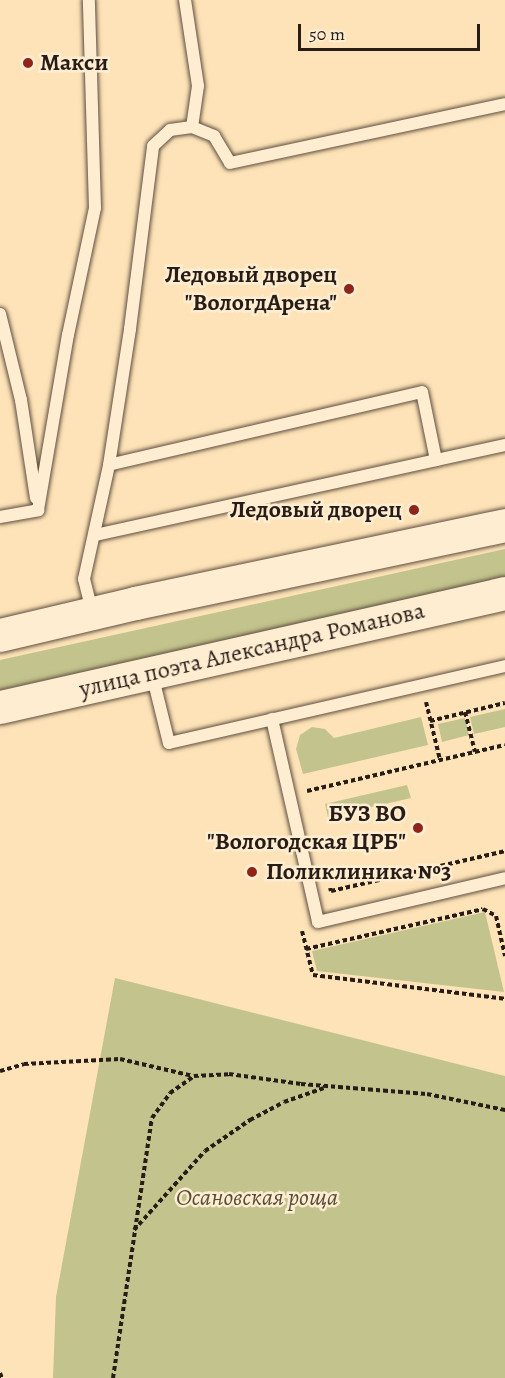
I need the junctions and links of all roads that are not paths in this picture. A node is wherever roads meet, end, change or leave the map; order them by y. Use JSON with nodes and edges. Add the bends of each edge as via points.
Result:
{"nodes":[{"id":1,"x":89,"y":0,"type":"edge"},
{"id":2,"x":185,"y":0,"type":"edge"},
{"id":3,"x":505,"y":104,"type":"edge"},
{"id":4,"x":192,"y":127,"type":"junction"},
{"id":5,"x":0,"y":314,"type":"edge"},
{"id":6,"x":505,"y":445,"type":"edge"},
{"id":7,"x":436,"y":460,"type":"junction"},
{"id":8,"x":109,"y":465,"type":"junction"},
{"id":9,"x":38,"y":510,"type":"junction"},
{"id":10,"x":0,"y":517,"type":"edge"},
{"id":11,"x":505,"y":525,"type":"edge"},
{"id":12,"x":95,"y":535,"type":"junction"},
{"id":13,"x":505,"y":593,"type":"edge"},
{"id":14,"x":93,"y":612,"type":"junction"},
{"id":15,"x":0,"y":635,"type":"edge"},
{"id":16,"x":505,"y":666,"type":"edge"},
{"id":17,"x":151,"y":673,"type":"junction"},
{"id":18,"x":0,"y":707,"type":"edge"},
{"id":19,"x":272,"y":719,"type":"junction"},
{"id":20,"x":505,"y":878,"type":"edge"}],
"edges":[{"from":1,"to":9,"type":"lane","via":[[95,207]]},
{"from":2,"to":4,"type":"lane","via":[[198,86]]},
{"from":3,"to":4,"type":"lane","via":[[230,163],[214,136]]},
{"from":4,"to":8,"type":"lane","via":[[170,130],[153,146]]},
{"from":5,"to":9,"type":"lane","via":[[21,400]]},
{"from":6,"to":7,"type":"lane"},
{"from":7,"to":8,"type":"lane","via":[[422,392]]},
{"from":7,"to":12,"type":"lane"},
{"from":8,"to":12,"type":"lane"},
{"from":9,"to":10,"type":"lane"},
{"from":11,"to":14,"type":"main road"},
{"from":12,"to":14,"type":"lane","via":[[84,579]]},
{"from":13,"to":17,"type":"main road","name":"улица поэта Александра Романова"},
{"from":14,"to":15,"type":"main road"},
{"from":16,"to":19,"type":"lane"},
{"from":17,"to":18,"type":"main road","name":"улица поэта Александра Романова"},
{"from":17,"to":19,"type":"lane","via":[[169,742]]},
{"from":19,"to":20,"type":"lane","via":[[318,922]]}]}
